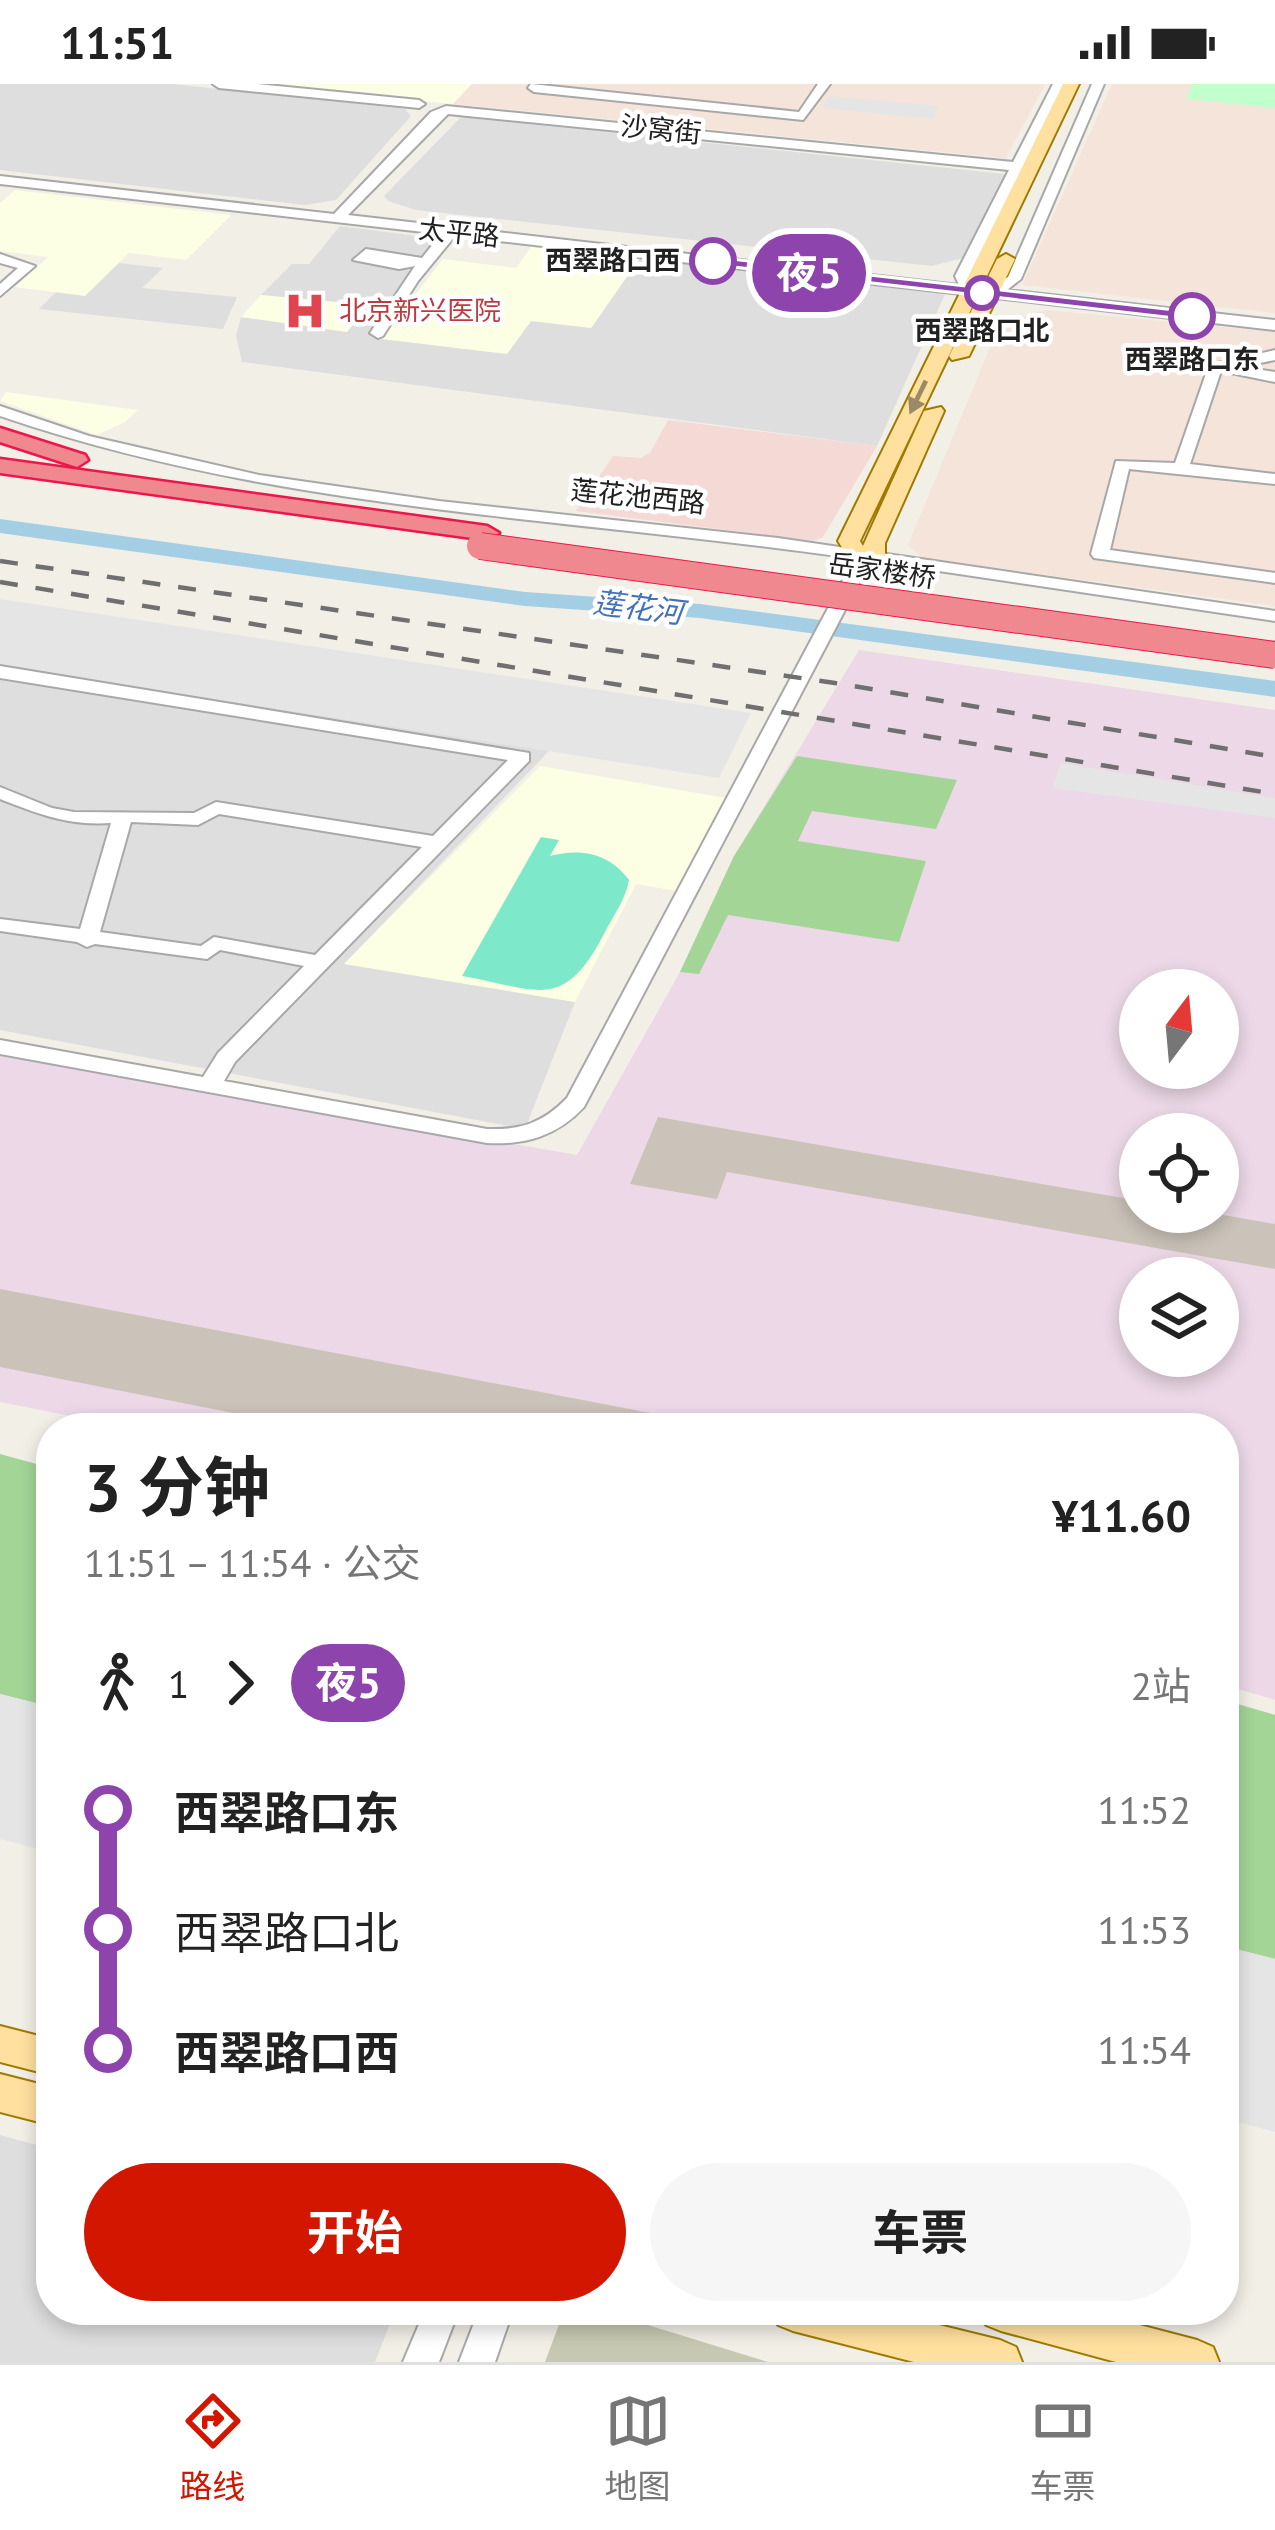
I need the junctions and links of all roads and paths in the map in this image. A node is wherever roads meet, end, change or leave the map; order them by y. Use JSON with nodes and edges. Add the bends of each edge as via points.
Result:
{"nodes":[{"id":1,"x":219,"y":84,"type":"edge"},
{"id":2,"x":538,"y":84,"type":"edge"},
{"id":3,"x":824,"y":84,"type":"edge"},
{"id":4,"x":1059,"y":84,"type":"edge"},
{"id":5,"x":1071,"y":84,"type":"edge"},
{"id":6,"x":1084,"y":84,"type":"edge"},
{"id":7,"x":1098,"y":84,"type":"edge"},
{"id":8,"x":419,"y":104,"type":"dead end"},
{"id":9,"x":1024,"y":168,"type":"junction"},
{"id":10,"x":2,"y":182,"type":"edge"},
{"id":11,"x":337,"y":219,"type":"junction"},
{"id":12,"x":451,"y":232,"type":"junction"},
{"id":13,"x":0,"y":258,"type":"edge"},
{"id":14,"x":0,"y":292,"type":"edge"},
{"id":15,"x":980,"y":293,"type":"junction"},
{"id":16,"x":1275,"y":326,"type":"edge"},
{"id":17,"x":378,"y":333,"type":"dead end"},
{"id":18,"x":1275,"y":355,"type":"edge"},
{"id":19,"x":1214,"y":368,"type":"junction"},
{"id":20,"x":1275,"y":376,"type":"edge"},
{"id":21,"x":0,"y":411,"type":"edge"},
{"id":22,"x":0,"y":422,"type":"edge"},
{"id":23,"x":0,"y":435,"type":"edge"},
{"id":24,"x":0,"y":466,"type":"edge"},
{"id":25,"x":1181,"y":468,"type":"junction"},
{"id":26,"x":1275,"y":479,"type":"edge"},
{"id":27,"x":0,"y":483,"type":"edge"},
{"id":28,"x":278,"y":504,"type":"junction"},
{"id":29,"x":484,"y":540,"type":"junction"},
{"id":30,"x":864,"y":560,"type":"junction"},
{"id":31,"x":1275,"y":578,"type":"edge"},
{"id":32,"x":1275,"y":620,"type":"edge"},
{"id":33,"x":1275,"y":642,"type":"edge"},
{"id":34,"x":1275,"y":655,"type":"edge"},
{"id":35,"x":0,"y":673,"type":"edge"},
{"id":36,"x":0,"y":793,"type":"edge"},
{"id":37,"x":123,"y":816,"type":"junction"},
{"id":38,"x":438,"y":842,"type":"junction"},
{"id":39,"x":0,"y":925,"type":"edge"},
{"id":40,"x":87,"y":940,"type":"junction"},
{"id":41,"x":319,"y":962,"type":"junction"},
{"id":42,"x":0,"y":1047,"type":"edge"},
{"id":43,"x":211,"y":1083,"type":"junction"},
{"id":44,"x":0,"y":2044,"type":"edge"},
{"id":45,"x":36,"y":2053,"type":"edge"},
{"id":46,"x":0,"y":2093,"type":"edge"},
{"id":47,"x":36,"y":2102,"type":"edge"},
{"id":48,"x":436,"y":2325,"type":"edge"},
{"id":49,"x":491,"y":2325,"type":"edge"},
{"id":50,"x":853,"y":2325,"type":"edge"},
{"id":51,"x":1058,"y":2325,"type":"edge"},
{"id":52,"x":421,"y":2362,"type":"edge"},
{"id":53,"x":477,"y":2362,"type":"edge"},
{"id":54,"x":1000,"y":2362,"type":"edge"},
{"id":55,"x":1197,"y":2362,"type":"edge"}],
"edges":[{"from":1,"to":8,"type":"street"},
{"from":2,"to":3,"type":"street","via":[[803,116]]},
{"from":4,"to":9,"type":"street"},
{"from":5,"to":9,"type":"main road"},
{"from":6,"to":15,"type":"main road"},
{"from":7,"to":15,"type":"street","via":[[1014,279]]},
{"from":9,"to":11,"type":"street","name":"沙窝街","via":[[446,110]]},
{"from":9,"to":15,"type":"main road"},
{"from":10,"to":11,"type":"street","name":"太平路"},
{"from":11,"to":12,"type":"street","name":"太平路"},
{"from":12,"to":15,"type":"street","name":"太平路"},
{"from":12,"to":17,"type":"street","via":[[419,262]]},
{"from":13,"to":14,"type":"street","via":[[28,266]]},
{"from":15,"to":16,"type":"street","name":"太平路"},
{"from":15,"to":30,"type":"main road"},
{"from":18,"to":19,"type":"street"},
{"from":19,"to":20,"type":"street"},
{"from":19,"to":25,"type":"street"},
{"from":21,"to":30,"type":"street","name":"莲花池西路","via":[[108,447],[296,484]]},
{"from":22,"to":30,"type":"street","name":"莲花池西路","via":[[129,460],[273,486]]},
{"from":23,"to":28,"type":"highway","via":[[115,470]]},
{"from":24,"to":28,"type":"highway"},
{"from":25,"to":26,"type":"street"},
{"from":25,"to":31,"type":"street","via":[[1122,464],[1100,554]]},
{"from":27,"to":29,"type":"highway"},
{"from":28,"to":29,"type":"highway"},
{"from":29,"to":33,"type":"highway","name":"岳家楼桥"},
{"from":29,"to":34,"type":"highway","name":"岳家楼桥","bridge":true},
{"from":30,"to":32,"type":"street","name":"莲花池西路"},
{"from":30,"to":43,"type":"street","via":[[560,1120],[529,1136],[487,1136]]},
{"from":35,"to":38,"type":"street","via":[[522,758]]},
{"from":36,"to":37,"type":"street","via":[[43,812]]},
{"from":37,"to":38,"type":"street","via":[[198,819],[216,808]]},
{"from":37,"to":40,"type":"street"},
{"from":38,"to":41,"type":"street"},
{"from":39,"to":40,"type":"street"},
{"from":40,"to":41,"type":"street","via":[[207,953],[214,943]]},
{"from":41,"to":43,"type":"street"},
{"from":42,"to":43,"type":"street"},
{"from":44,"to":45,"type":"main road"},
{"from":46,"to":47,"type":"main road"},
{"from":48,"to":52,"type":"street"},
{"from":49,"to":53,"type":"street"},
{"from":50,"to":54,"type":"main road"},
{"from":51,"to":55,"type":"main road"}]}
